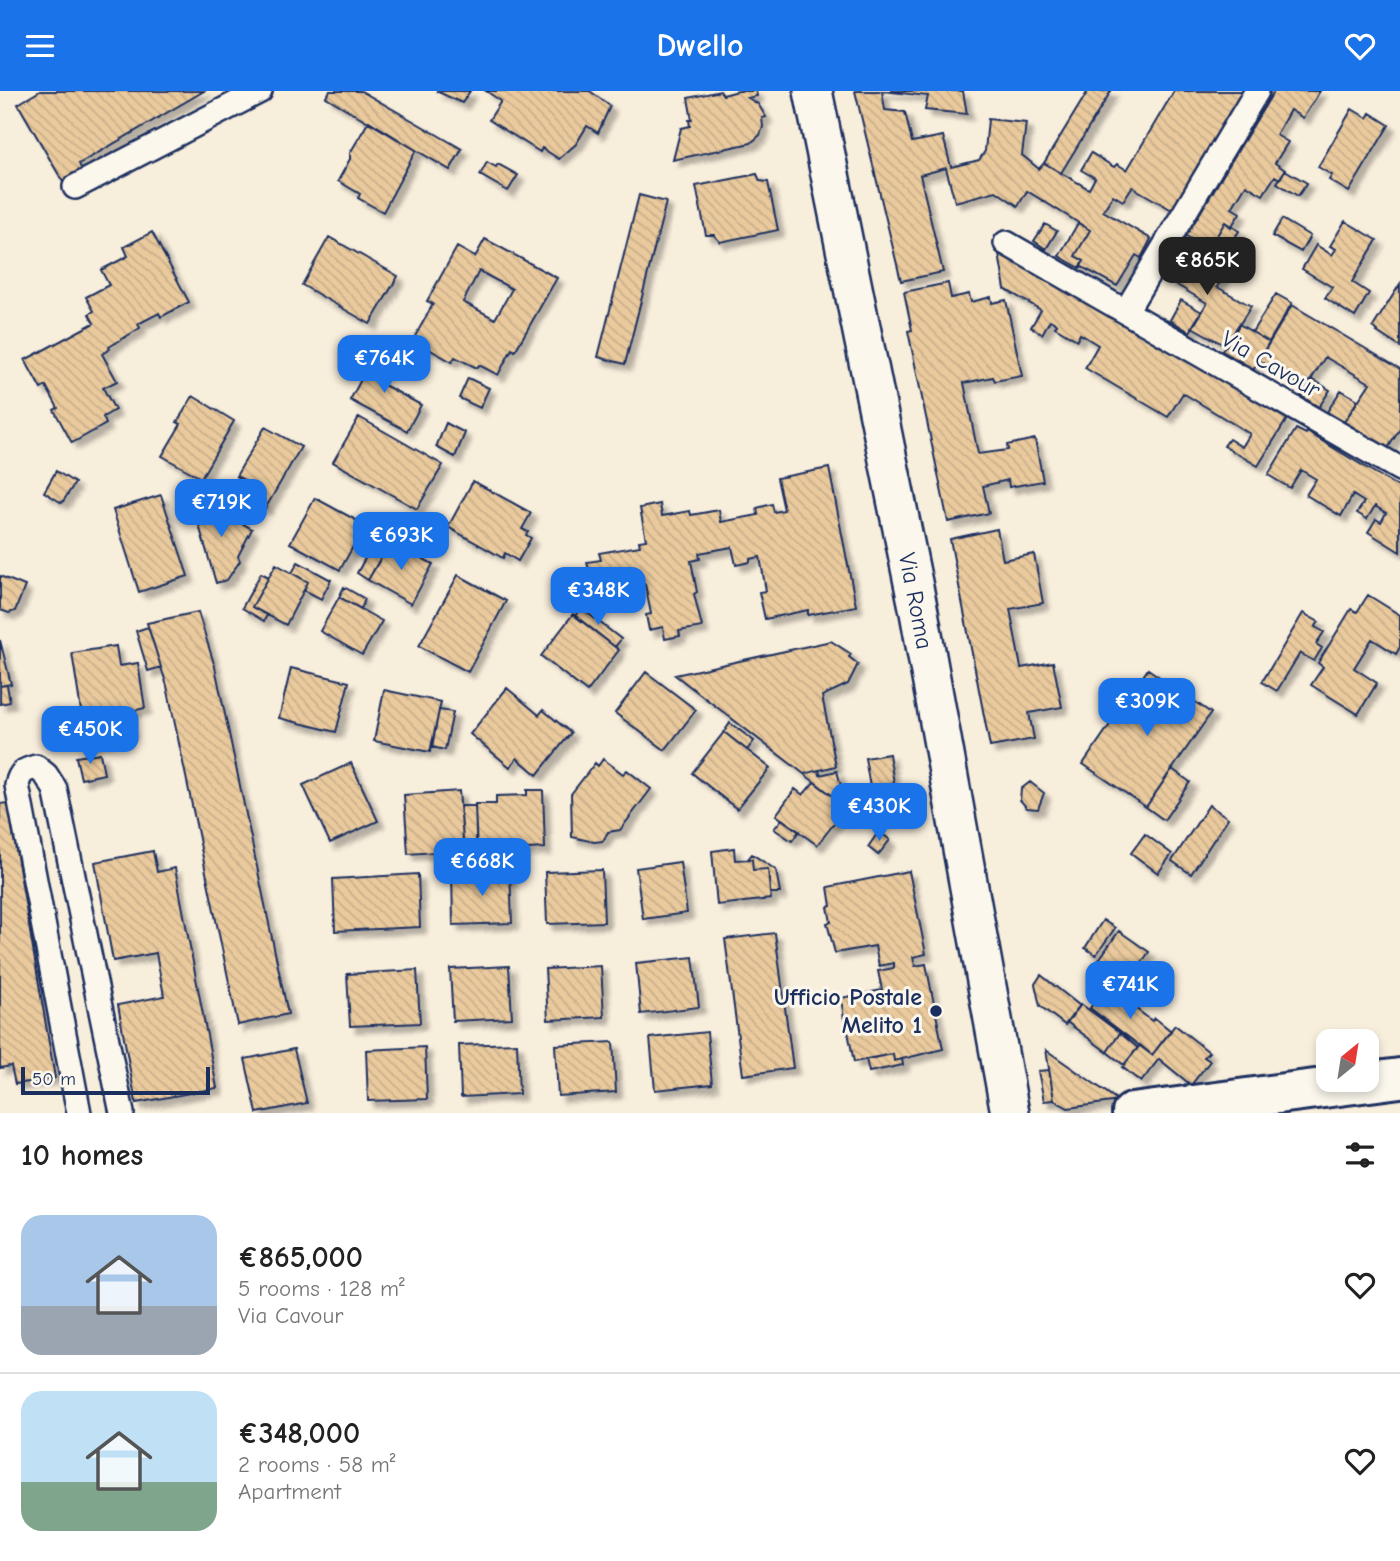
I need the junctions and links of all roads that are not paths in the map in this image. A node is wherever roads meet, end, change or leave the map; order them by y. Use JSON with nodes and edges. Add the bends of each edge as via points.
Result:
{"nodes":[{"id":1,"x":260,"y":91,"type":"edge"},
{"id":2,"x":813,"y":91,"type":"edge"},
{"id":3,"x":1257,"y":91,"type":"edge"},
{"id":4,"x":75,"y":187,"type":"dead end"},
{"id":5,"x":1006,"y":243,"type":"dead end"},
{"id":6,"x":1126,"y":311,"type":"junction"},
{"id":7,"x":1397,"y":462,"type":"edge"},
{"id":8,"x":1400,"y":1078,"type":"edge"},
{"id":9,"x":79,"y":1113,"type":"edge"},
{"id":10,"x":122,"y":1113,"type":"edge"},
{"id":11,"x":1010,"y":1113,"type":"edge"},
{"id":12,"x":1132,"y":1113,"type":"edge"}],
"edges":[{"from":1,"to":4,"type":"street"},
{"from":2,"to":11,"type":"main road","name":"Via Roma","via":[[919,612]]},
{"from":3,"to":6,"type":"street"},
{"from":5,"to":6,"type":"street","name":"Via Cavour"},
{"from":6,"to":7,"type":"street","name":"Via Cavour"},
{"from":8,"to":12,"type":"highway"},
{"from":9,"to":10,"type":"street","via":[[17,785],[24,770],[36,767],[55,789]]}]}
